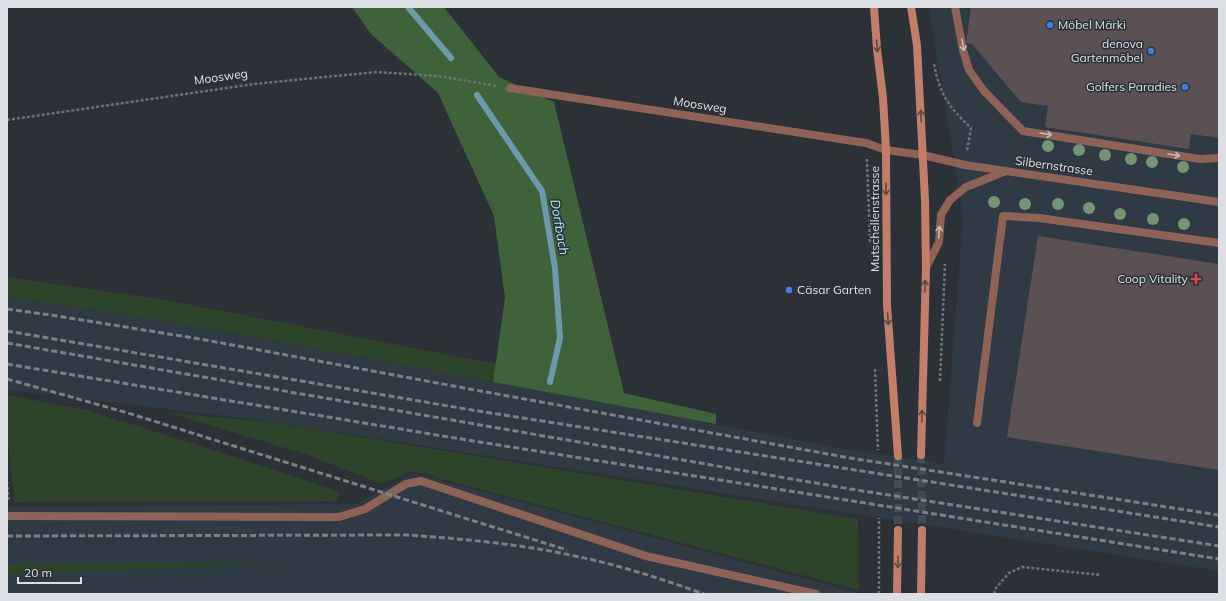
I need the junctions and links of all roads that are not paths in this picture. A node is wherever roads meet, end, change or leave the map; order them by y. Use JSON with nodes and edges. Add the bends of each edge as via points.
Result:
{"nodes":[{"id":1,"x":874,"y":7,"type":"edge"},
{"id":2,"x":911,"y":7,"type":"edge"},
{"id":3,"x":955,"y":7,"type":"edge"},
{"id":4,"x":510,"y":88,"type":"road end"},
{"id":5,"x":886,"y":150,"type":"junction"},
{"id":6,"x":923,"y":155,"type":"junction"},
{"id":7,"x":1219,"y":158,"type":"edge"},
{"id":8,"x":1007,"y":171,"type":"junction"},
{"id":9,"x":1219,"y":202,"type":"edge"},
{"id":10,"x":1219,"y":243,"type":"edge"},
{"id":11,"x":926,"y":268,"type":"junction"},
{"id":12,"x":977,"y":422,"type":"dead end"},
{"id":13,"x":921,"y":455,"type":"tunnel mouth"},
{"id":14,"x":898,"y":456,"type":"tunnel mouth"},
{"id":15,"x":7,"y":516,"type":"edge"},
{"id":16,"x":898,"y":530,"type":"tunnel mouth"},
{"id":17,"x":922,"y":530,"type":"tunnel mouth"},
{"id":18,"x":816,"y":594,"type":"edge"},
{"id":19,"x":897,"y":594,"type":"edge"},
{"id":20,"x":921,"y":594,"type":"edge"}],
"edges":[{"from":1,"to":5,"type":"main road","name":"Mutschellenstrasse","one_way":true},
{"from":6,"to":2,"type":"main road","one_way":true,"via":[[917,45]]},
{"from":3,"to":7,"type":"street","one_way":true,"via":[[969,70],[984,91],[1023,131],[1200,159]]},
{"from":4,"to":5,"type":"street","name":"Moosweg","via":[[866,143]]},
{"from":5,"to":6,"type":"street","name":"Silbernstrasse"},
{"from":5,"to":14,"type":"main road","name":"Mutschellenstrasse","one_way":true,"via":[[887,305]]},
{"from":6,"to":8,"type":"street","name":"Silbernstrasse"},
{"from":6,"to":11,"type":"main road"},
{"from":8,"to":9,"type":"street","name":"Silbernstrasse"},
{"from":11,"to":8,"type":"street","one_way":true,"via":[[939,242],[941,215],[950,200],[966,187]]},
{"from":10,"to":12,"type":"street","via":[[1039,218],[1003,216]]},
{"from":13,"to":11,"type":"main road","one_way":true},
{"from":15,"to":18,"type":"street","via":[[339,517],[365,509],[406,484],[421,481],[646,556]]},
{"from":16,"to":19,"type":"main road","one_way":true},
{"from":17,"to":20,"type":"main road"}]}
